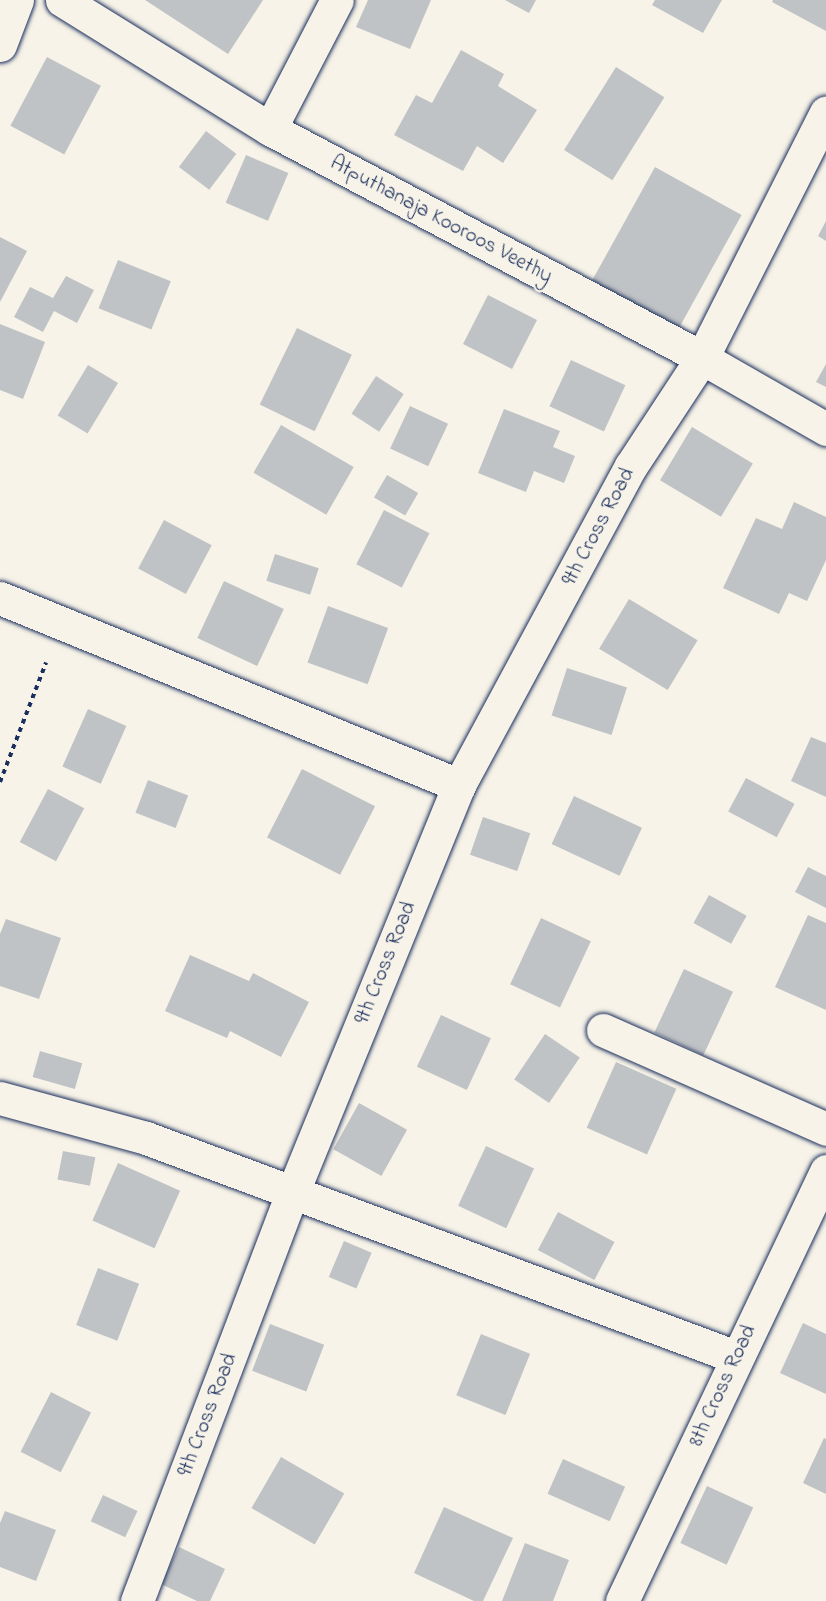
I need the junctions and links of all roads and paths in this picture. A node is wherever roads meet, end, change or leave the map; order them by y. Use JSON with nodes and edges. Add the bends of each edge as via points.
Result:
{"nodes":[{"id":1,"x":17,"y":0,"type":"edge"},
{"id":2,"x":62,"y":0,"type":"edge"},
{"id":3,"x":337,"y":0,"type":"edge"},
{"id":4,"x":0,"y":45,"type":"edge"},
{"id":5,"x":826,"y":113,"type":"edge"},
{"id":6,"x":270,"y":129,"type":"junction"},
{"id":7,"x":702,"y":358,"type":"junction"},
{"id":8,"x":826,"y":429,"type":"edge"},
{"id":9,"x":0,"y":598,"type":"edge"},
{"id":10,"x":62,"y":623,"type":"junction"},
{"id":11,"x":0,"y":782,"type":"edge"},
{"id":12,"x":459,"y":785,"type":"junction"},
{"id":13,"x":603,"y":1030,"type":"dead end"},
{"id":14,"x":0,"y":1098,"type":"edge"},
{"id":15,"x":826,"y":1129,"type":"edge"},
{"id":16,"x":826,"y":1171,"type":"edge"},
{"id":17,"x":292,"y":1194,"type":"junction"},
{"id":18,"x":736,"y":1357,"type":"junction"},
{"id":19,"x":137,"y":1601,"type":"edge"},
{"id":20,"x":622,"y":1601,"type":"edge"}],
"edges":[{"from":1,"to":4,"type":"street"},
{"from":2,"to":6,"type":"street","name":"Atputhanaja Kooroos Veethy"},
{"from":3,"to":6,"type":"street"},
{"from":5,"to":7,"type":"street","name":"9th Cross Road"},
{"from":6,"to":7,"type":"street","name":"Atputhanaja Kooroos Veethy"},
{"from":7,"to":8,"type":"street","name":"Atputhanaja Kooroos Veethy"},
{"from":7,"to":12,"type":"street","name":"9th Cross Road","via":[[631,466]]},
{"from":9,"to":10,"type":"street"},
{"from":10,"to":11,"type":"path"},
{"from":10,"to":12,"type":"street"},
{"from":12,"to":17,"type":"street","name":"9th Cross Road"},
{"from":13,"to":15,"type":"street"},
{"from":14,"to":17,"type":"street","via":[[146,1138]]},
{"from":16,"to":18,"type":"street","name":"8th Cross Road"},
{"from":17,"to":18,"type":"street"},
{"from":17,"to":19,"type":"street","name":"9th Cross Road"},
{"from":18,"to":20,"type":"street","name":"8th Cross Road"}]}
